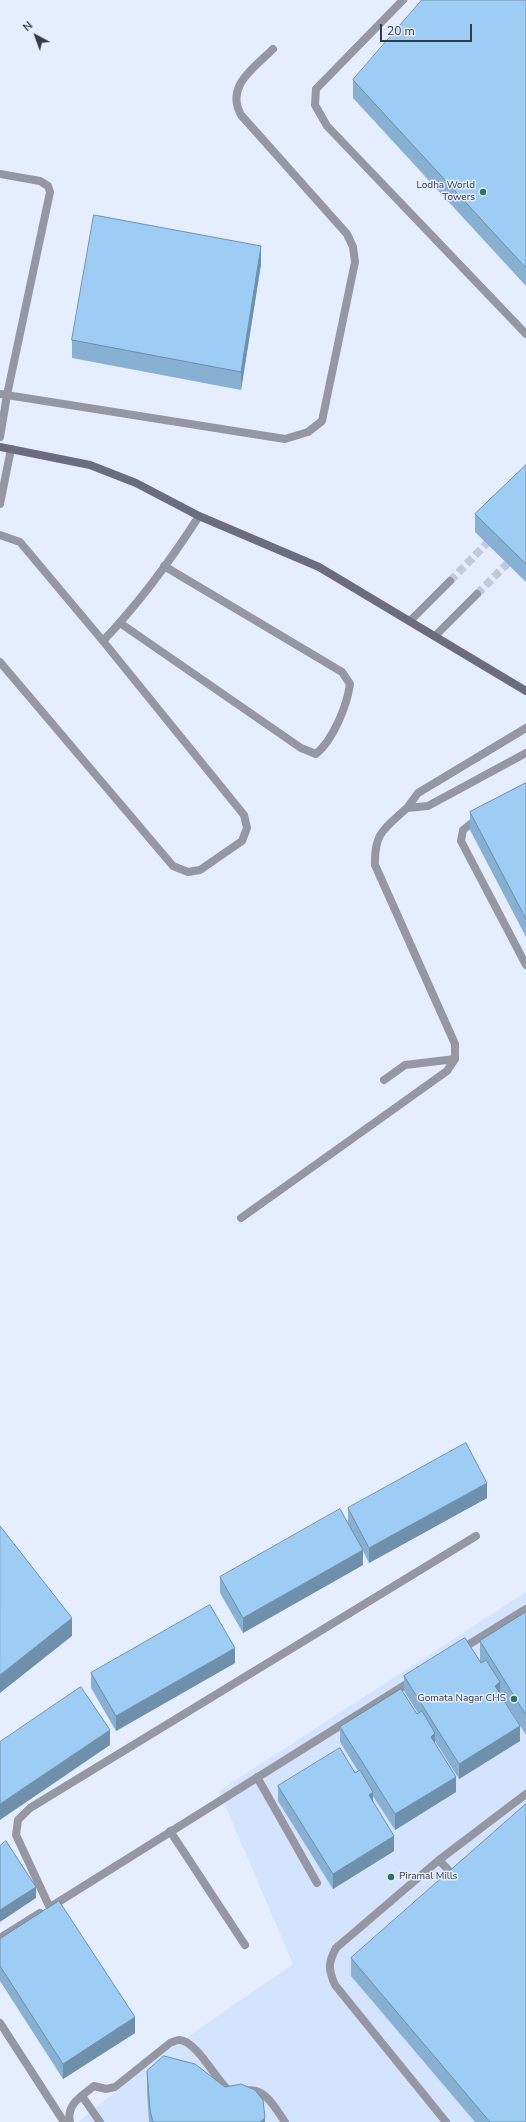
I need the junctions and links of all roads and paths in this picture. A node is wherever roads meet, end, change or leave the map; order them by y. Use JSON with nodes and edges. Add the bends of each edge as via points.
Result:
{"nodes":[{"id":1,"x":403,"y":0,"type":"edge"},
{"id":2,"x":273,"y":49,"type":"dead end"},
{"id":3,"x":0,"y":174,"type":"edge"},
{"id":4,"x":526,"y":334,"type":"edge"},
{"id":5,"x":3,"y":394,"type":"edge"},
{"id":6,"x":0,"y":437,"type":"edge"},
{"id":7,"x":0,"y":447,"type":"edge"},
{"id":8,"x":11,"y":449,"type":"junction"},
{"id":9,"x":0,"y":504,"type":"edge"},
{"id":10,"x":199,"y":516,"type":"junction"},
{"id":11,"x":0,"y":535,"type":"edge"},
{"id":12,"x":164,"y":566,"type":"junction"},
{"id":13,"x":450,"y":581,"type":"tunnel mouth"},
{"id":14,"x":477,"y":594,"type":"tunnel mouth"},
{"id":15,"x":410,"y":621,"type":"junction"},
{"id":16,"x":120,"y":622,"type":"junction"},
{"id":17,"x":435,"y":636,"type":"junction"},
{"id":18,"x":103,"y":641,"type":"junction"},
{"id":19,"x":0,"y":662,"type":"edge"},
{"id":20,"x":526,"y":692,"type":"edge"},
{"id":21,"x":526,"y":728,"type":"edge"},
{"id":22,"x":526,"y":753,"type":"edge"},
{"id":23,"x":407,"y":808,"type":"junction"},
{"id":24,"x":483,"y":815,"type":"edge"},
{"id":25,"x":526,"y":965,"type":"edge"},
{"id":26,"x":455,"y":1059,"type":"junction"},
{"id":27,"x":384,"y":1080,"type":"dead end"},
{"id":28,"x":241,"y":1218,"type":"dead end"},
{"id":29,"x":476,"y":1536,"type":"dead end"},
{"id":30,"x":526,"y":1609,"type":"edge"},
{"id":31,"x":452,"y":1655,"type":"edge"},
{"id":32,"x":418,"y":1676,"type":"edge"},
{"id":33,"x":257,"y":1777,"type":"junction"},
{"id":34,"x":526,"y":1794,"type":"edge"},
{"id":35,"x":170,"y":1831,"type":"junction"},
{"id":36,"x":439,"y":1860,"type":"junction"},
{"id":37,"x":453,"y":1876,"type":"edge"},
{"id":38,"x":317,"y":1883,"type":"dead end"},
{"id":39,"x":50,"y":1908,"type":"junction"},
{"id":40,"x":0,"y":1938,"type":"edge"},
{"id":41,"x":245,"y":1945,"type":"dead end"},
{"id":42,"x":0,"y":2023,"type":"edge"},
{"id":43,"x":82,"y":2096,"type":"junction"},
{"id":44,"x":64,"y":2122,"type":"edge"},
{"id":45,"x":70,"y":2122,"type":"edge"},
{"id":46,"x":100,"y":2122,"type":"edge"},
{"id":47,"x":285,"y":2122,"type":"edge"},
{"id":48,"x":446,"y":2122,"type":"edge"}],
"edges":[{"from":1,"to":4,"type":"street","via":[[316,89],[315,105],[327,126]]},
{"from":2,"to":5,"type":"street","via":[[245,77],[235,94],[236,106],[241,116],[347,234],[353,247],[355,262],[322,421],[308,432],[285,439]]},
{"from":3,"to":5,"type":"street","via":[[40,181],[48,186],[50,192]]},
{"from":5,"to":6,"type":"street"},
{"from":7,"to":8,"type":"street"},
{"from":8,"to":9,"type":"street"},
{"from":8,"to":10,"type":"street","via":[[90,465],[136,483]]},
{"from":10,"to":12,"type":"street"},
{"from":10,"to":15,"type":"street","via":[[319,567]]},
{"from":11,"to":18,"type":"street","via":[[20,542]]},
{"from":12,"to":16,"type":"street"},
{"from":12,"to":16,"type":"street","via":[[342,672],[350,684],[348,699],[325,746],[316,754],[301,748]]},
{"from":13,"to":15,"type":"street"},
{"from":14,"to":17,"type":"street"},
{"from":15,"to":17,"type":"street"},
{"from":16,"to":18,"type":"street"},
{"from":17,"to":20,"type":"street"},
{"from":18,"to":19,"type":"street","via":[[244,815],[247,828],[242,841],[200,870],[188,872],[173,866]]},
{"from":21,"to":23,"type":"street","via":[[418,792]]},
{"from":22,"to":23,"type":"street","via":[[428,806]]},
{"from":23,"to":26,"type":"street","via":[[380,833],[374,849],[375,865],[455,1044]]},
{"from":24,"to":25,"type":"street","via":[[463,830],[461,841]]},
{"from":26,"to":27,"type":"street","via":[[405,1065]]},
{"from":26,"to":28,"type":"street","via":[[447,1070]]},
{"from":29,"to":39,"type":"street","via":[[30,1808],[18,1820],[16,1835]]},
{"from":30,"to":31,"type":"street"},
{"from":32,"to":33,"type":"street"},
{"from":33,"to":35,"type":"street"},
{"from":33,"to":38,"type":"street"},
{"from":34,"to":36,"type":"street"},
{"from":35,"to":39,"type":"street"},
{"from":35,"to":41,"type":"street"},
{"from":36,"to":37,"type":"street"},
{"from":36,"to":48,"type":"street","via":[[336,1948],[330,1959],[330,1972],[335,1985]]},
{"from":39,"to":40,"type":"street"},
{"from":42,"to":44,"type":"street"},
{"from":43,"to":45,"type":"street","via":[[70,2107]]},
{"from":43,"to":46,"type":"street"},
{"from":43,"to":47,"type":"street","via":[[94,2086],[115,2086],[170,2043],[179,2040],[188,2043],[197,2051],[229,2091],[241,2092],[251,2089],[260,2092],[269,2099]]}]}
